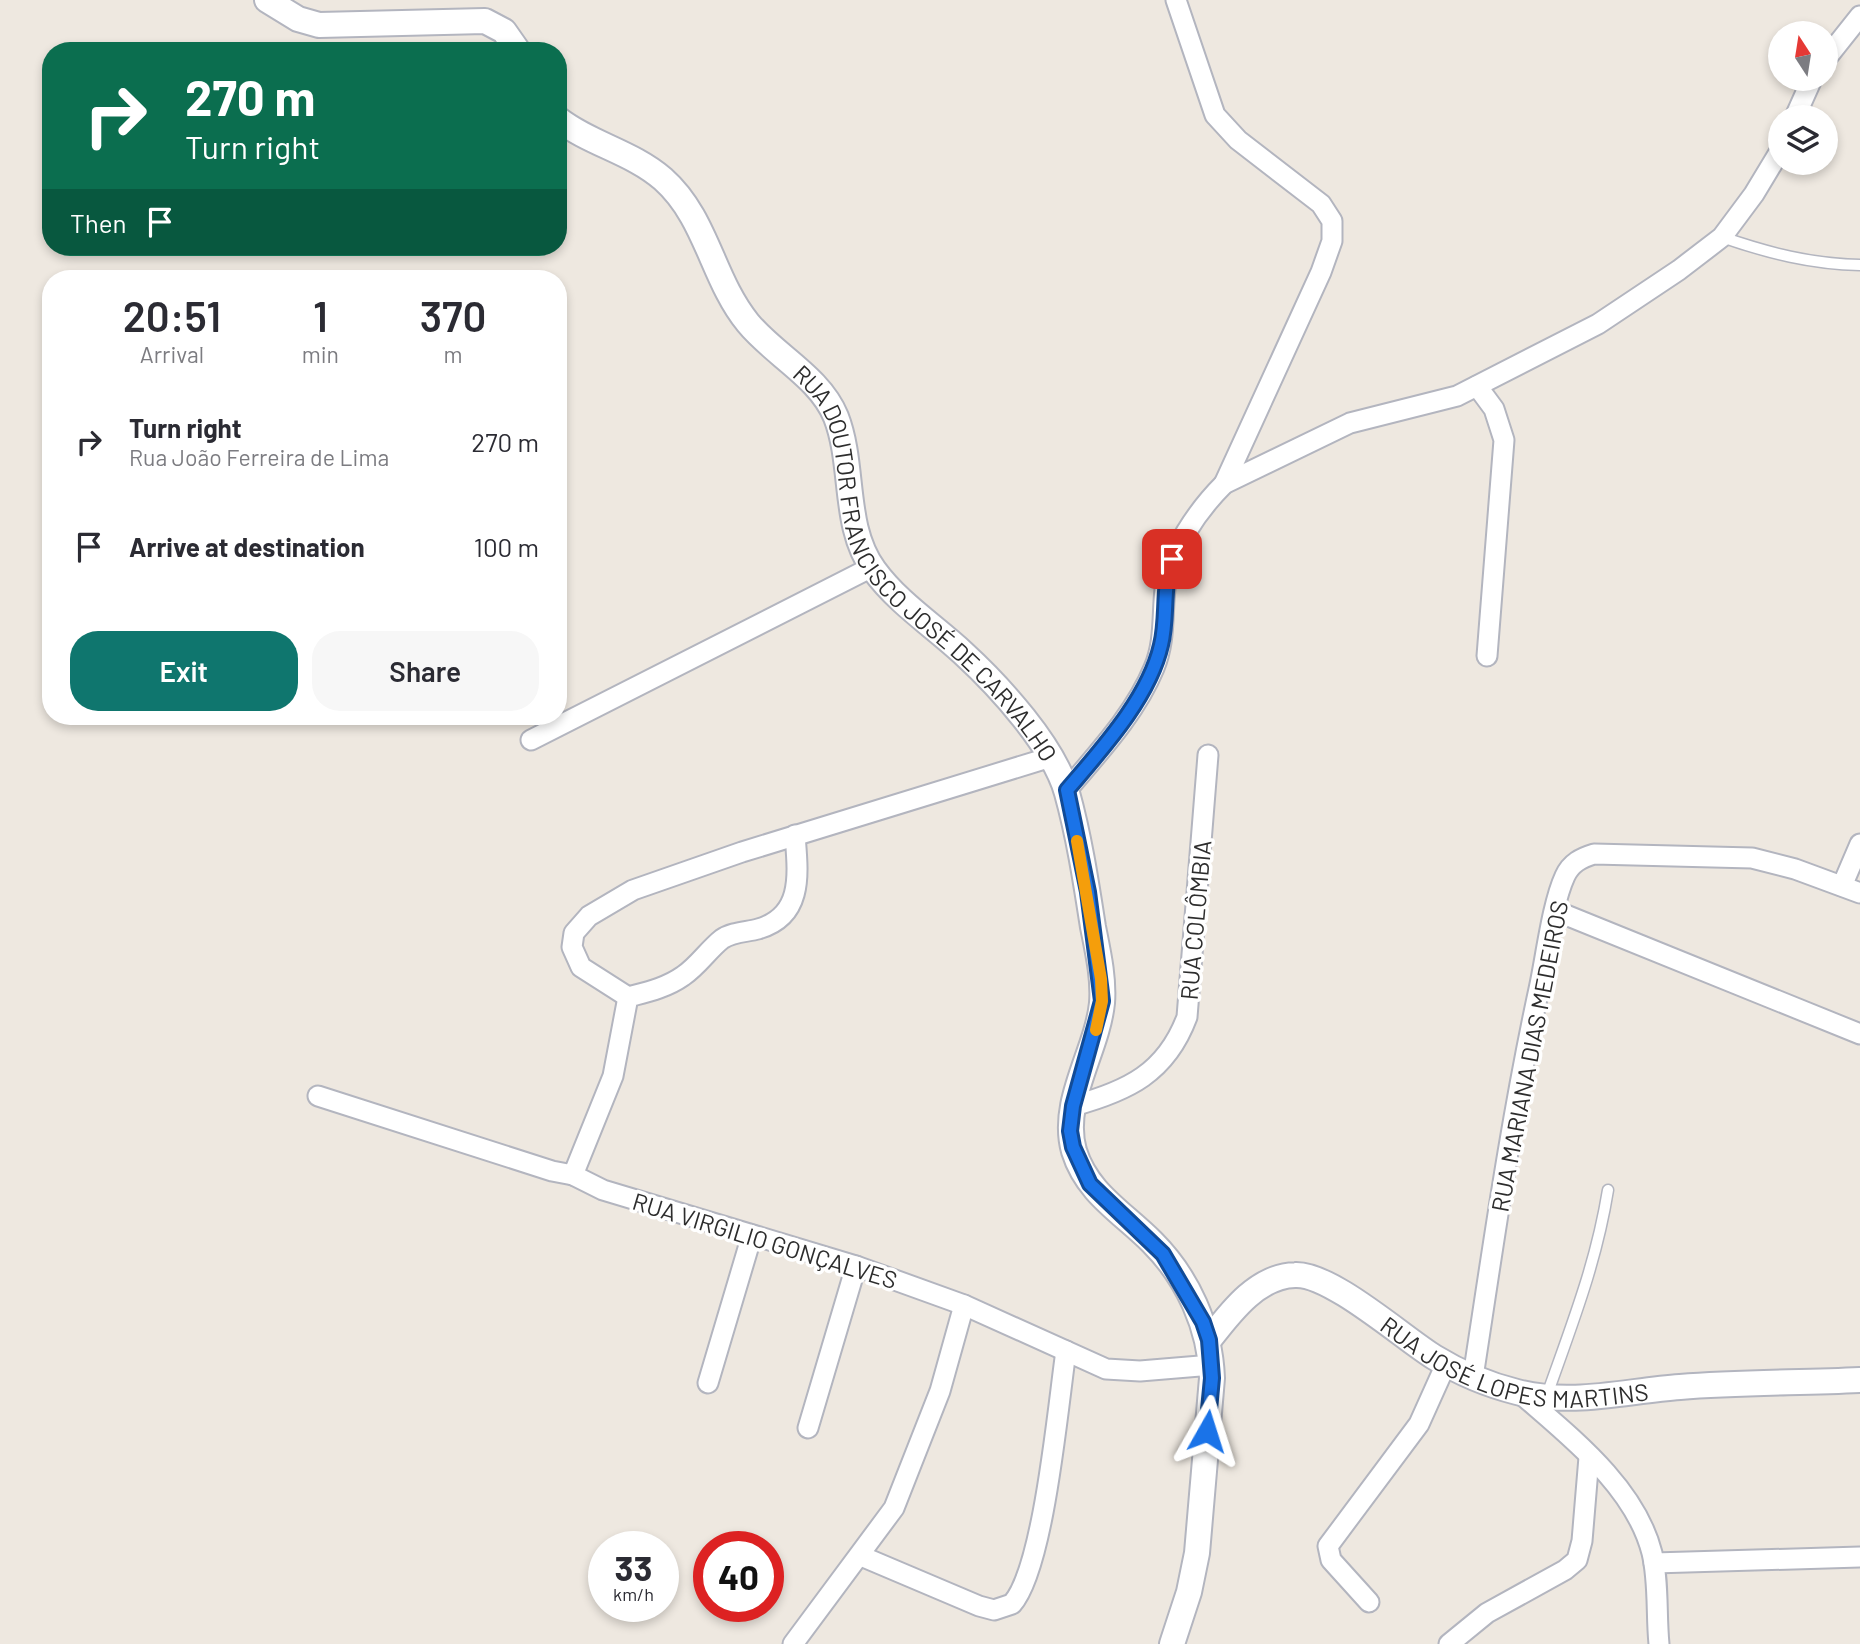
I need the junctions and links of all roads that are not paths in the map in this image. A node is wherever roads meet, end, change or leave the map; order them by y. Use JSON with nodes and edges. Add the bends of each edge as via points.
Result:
{"nodes":[{"id":1,"x":267,"y":0,"type":"edge"},
{"id":2,"x":1176,"y":0,"type":"edge"},
{"id":3,"x":1860,"y":16,"type":"edge"},
{"id":4,"x":512,"y":42,"type":"edge"},
{"id":5,"x":1838,"y":44,"type":"edge"},
{"id":6,"x":567,"y":126,"type":"edge"},
{"id":7,"x":1768,"y":171,"type":"edge"},
{"id":8,"x":1722,"y":237,"type":"junction"},
{"id":9,"x":1860,"y":265,"type":"edge"},
{"id":10,"x":1477,"y":386,"type":"junction"},
{"id":11,"x":1224,"y":484,"type":"junction"},
{"id":12,"x":872,"y":567,"type":"junction"},
{"id":13,"x":1487,"y":656,"type":"dead end"},
{"id":14,"x":567,"y":722,"type":"edge"},
{"id":15,"x":561,"y":725,"type":"edge"},
{"id":16,"x":531,"y":740,"type":"dead end"},
{"id":17,"x":1208,"y":755,"type":"dead end"},
{"id":18,"x":1051,"y":757,"type":"junction"},
{"id":19,"x":1067,"y":790,"type":"junction"},
{"id":20,"x":795,"y":835,"type":"junction"},
{"id":21,"x":1860,"y":844,"type":"edge"},
{"id":22,"x":1851,"y":889,"type":"edge"},
{"id":23,"x":1556,"y":911,"type":"junction"},
{"id":24,"x":628,"y":997,"type":"junction"},
{"id":25,"x":1860,"y":1034,"type":"edge"},
{"id":26,"x":318,"y":1096,"type":"dead end"},
{"id":27,"x":1073,"y":1106,"type":"junction"},
{"id":28,"x":573,"y":1175,"type":"junction"},
{"id":29,"x":1608,"y":1190,"type":"dead end"},
{"id":30,"x":752,"y":1235,"type":"junction"},
{"id":31,"x":856,"y":1266,"type":"junction"},
{"id":32,"x":964,"y":1305,"type":"junction"},
{"id":33,"x":1209,"y":1340,"type":"junction"},
{"id":34,"x":1066,"y":1351,"type":"junction"},
{"id":35,"x":1446,"y":1364,"type":"junction"},
{"id":36,"x":1212,"y":1365,"type":"junction"},
{"id":37,"x":1472,"y":1377,"type":"junction"},
{"id":38,"x":1860,"y":1380,"type":"edge"},
{"id":39,"x":708,"y":1383,"type":"dead end"},
{"id":40,"x":1520,"y":1393,"type":"junction"},
{"id":41,"x":1546,"y":1398,"type":"junction"},
{"id":42,"x":808,"y":1428,"type":"dead end"},
{"id":43,"x":1589,"y":1457,"type":"junction"},
{"id":44,"x":861,"y":1556,"type":"junction"},
{"id":45,"x":1860,"y":1557,"type":"edge"},
{"id":46,"x":1654,"y":1563,"type":"junction"},
{"id":47,"x":1369,"y":1602,"type":"dead end"},
{"id":48,"x":793,"y":1644,"type":"edge"},
{"id":49,"x":1172,"y":1644,"type":"edge"},
{"id":50,"x":1449,"y":1644,"type":"edge"},
{"id":51,"x":1659,"y":1644,"type":"edge"}],
"edges":[{"from":1,"to":4,"type":"street","via":[[299,19],[328,26],[485,21],[504,30]]},
{"from":2,"to":11,"type":"street","via":[[1208,100],[1223,126],[1321,204],[1334,231],[1321,272]]},
{"from":3,"to":5,"type":"street"},
{"from":6,"to":12,"type":"street","name":"RUA DOUTOR FRANCISCO JOSÉ DE CARVALHO","via":[[645,165],[687,204],[748,323],[830,405],[845,456],[856,530]]},
{"from":7,"to":8,"type":"street"},
{"from":8,"to":9,"type":"lane","via":[[1772,254]]},
{"from":8,"to":10,"type":"street","via":[[1598,324]]},
{"from":10,"to":11,"type":"street","via":[[1435,403],[1350,423]]},
{"from":10,"to":13,"type":"street","via":[[1494,409],[1504,439]]},
{"from":11,"to":19,"type":"street","via":[[1172,559],[1164,591],[1163,640],[1153,671],[1108,741]]},
{"from":12,"to":14,"type":"street"},
{"from":12,"to":18,"type":"street","name":"RUA DOUTOR FRANCISCO JOSÉ DE CARVALHO","via":[[972,662]]},
{"from":15,"to":16,"type":"street"},
{"from":17,"to":27,"type":"street","name":"RUA COLÔMBIA","via":[[1192,992],[1183,1029],[1167,1055],[1133,1085]]},
{"from":18,"to":19,"type":"street","name":"RUA DOUTOR FRANCISCO JOSÉ DE CARVALHO"},
{"from":18,"to":20,"type":"street"},
{"from":19,"to":27,"type":"street","name":"RUA DOUTOR FRANCISCO JOSÉ DE CARVALHO","via":[[1102,990],[1099,1019]]},
{"from":20,"to":24,"type":"street","via":[[798,888],[781,918],[727,936],[684,975]]},
{"from":20,"to":24,"type":"street","via":[[633,890],[580,925],[572,942],[576,960]]},
{"from":21,"to":22,"type":"street"},
{"from":22,"to":23,"type":"street","name":"RUA MARIANA DIAS MEDEIROS","via":[[1752,858],[1594,854],[1580,859],[1565,876]]},
{"from":23,"to":25,"type":"street"},
{"from":23,"to":37,"type":"street","name":"RUA MARIANA DIAS MEDEIROS","via":[[1517,1089]]},
{"from":24,"to":28,"type":"street","via":[[613,1076]]},
{"from":26,"to":28,"type":"street","name":"RUA VIRGILIO GONÇALVES"},
{"from":27,"to":33,"type":"street","name":"RUA DOUTOR FRANCISCO JOSÉ DE CARVALHO","via":[[1073,1147],[1090,1184],[1163,1254],[1191,1296]]},
{"from":28,"to":30,"type":"street","name":"RUA VIRGILIO GONÇALVES","via":[[603,1190]]},
{"from":29,"to":41,"type":"lane","via":[[1587,1288]]},
{"from":30,"to":31,"type":"street","name":"RUA VIRGILIO GONÇALVES"},
{"from":30,"to":39,"type":"street"},
{"from":31,"to":32,"type":"street","name":"RUA VIRGILIO GONÇALVES"},
{"from":31,"to":42,"type":"street"},
{"from":32,"to":34,"type":"street","name":"RUA VIRGILIO GONÇALVES"},
{"from":32,"to":44,"type":"street","via":[[940,1391],[894,1508]]},
{"from":33,"to":35,"type":"street","name":"RUA JOSÉ LOPES MARTINS","via":[[1263,1285],[1297,1274],[1329,1284]]},
{"from":33,"to":36,"type":"street","name":"RUA DOUTOR FRANCISCO JOSÉ DE CARVALHO"},
{"from":34,"to":36,"type":"street","name":"RUA VIRGILIO GONÇALVES","via":[[1121,1371]]},
{"from":34,"to":44,"type":"street","via":[[1041,1518],[1027,1580],[1012,1604],[1002,1609],[979,1606]]},
{"from":35,"to":37,"type":"street","name":"RUA JOSÉ LOPES MARTINS"},
{"from":35,"to":47,"type":"street","via":[[1419,1424],[1328,1546],[1331,1560]]},
{"from":36,"to":49,"type":"street","name":"RUA DOUTOR FRANCISCO JOSÉ DE CARVALHO","via":[[1197,1553]]},
{"from":37,"to":40,"type":"street","name":"RUA JOSÉ LOPES MARTINS"},
{"from":38,"to":41,"type":"street","name":"RUA JOSÉ LOPES MARTINS","via":[[1687,1386]]},
{"from":40,"to":41,"type":"street","name":"RUA JOSÉ LOPES MARTINS"},
{"from":40,"to":43,"type":"street"},
{"from":43,"to":46,"type":"street","via":[[1635,1514]]},
{"from":43,"to":50,"type":"street","via":[[1577,1560],[1487,1614]]},
{"from":44,"to":48,"type":"street"},
{"from":45,"to":46,"type":"street"},
{"from":46,"to":51,"type":"street"}]}
